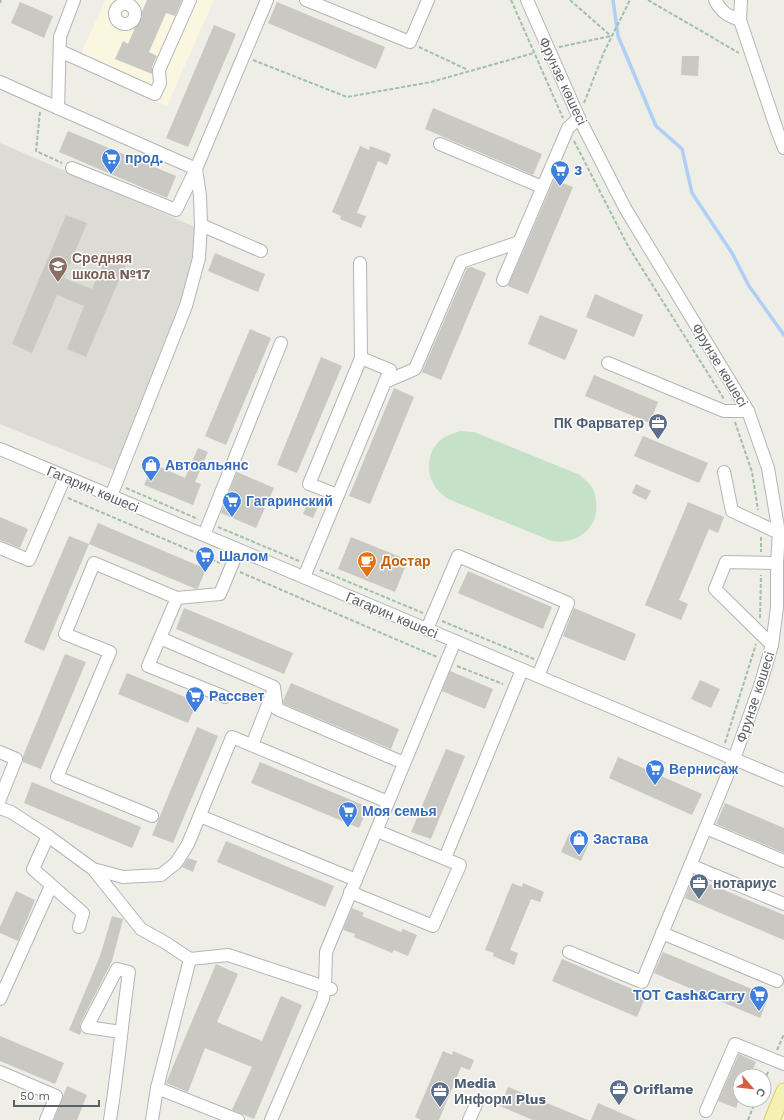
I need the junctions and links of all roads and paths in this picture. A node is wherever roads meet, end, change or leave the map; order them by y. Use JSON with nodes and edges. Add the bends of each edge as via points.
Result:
{"nodes":[{"id":1,"x":74,"y":0,"type":"edge"},
{"id":2,"x":190,"y":0,"type":"edge"},
{"id":3,"x":267,"y":0,"type":"edge"},
{"id":4,"x":306,"y":0,"type":"edge"},
{"id":5,"x":428,"y":0,"type":"edge"},
{"id":6,"x":511,"y":0,"type":"edge"},
{"id":7,"x":526,"y":0,"type":"edge"},
{"id":8,"x":570,"y":0,"type":"edge"},
{"id":9,"x":630,"y":0,"type":"edge"},
{"id":10,"x":648,"y":0,"type":"edge"},
{"id":11,"x":715,"y":0,"type":"edge"},
{"id":12,"x":741,"y":0,"type":"edge"},
{"id":13,"x":740,"y":20,"type":"junction"},
{"id":14,"x":611,"y":36,"type":"junction"},
{"id":15,"x":410,"y":42,"type":"junction"},
{"id":16,"x":548,"y":49,"type":"junction"},
{"id":17,"x":60,"y":51,"type":"junction"},
{"id":18,"x":534,"y":53,"type":"junction"},
{"id":19,"x":243,"y":56,"type":"junction"},
{"id":20,"x":754,"y":62,"type":"junction"},
{"id":21,"x":469,"y":70,"type":"junction"},
{"id":22,"x":0,"y":82,"type":"edge"},
{"id":23,"x":41,"y":101,"type":"junction"},
{"id":24,"x":58,"y":108,"type":"junction"},
{"id":25,"x":579,"y":118,"type":"junction"},
{"id":26,"x":782,"y":125,"type":"edge"},
{"id":27,"x":568,"y":128,"type":"junction"},
{"id":28,"x":440,"y":144,"type":"dead end"},
{"id":29,"x":784,"y":148,"type":"edge"},
{"id":30,"x":72,"y":168,"type":"joint"},
{"id":31,"x":196,"y":169,"type":"junction"},
{"id":32,"x":542,"y":187,"type":"junction"},
{"id":33,"x":201,"y":226,"type":"junction"},
{"id":34,"x":519,"y":242,"type":"junction"},
{"id":35,"x":261,"y":250,"type":"dead end"},
{"id":36,"x":360,"y":263,"type":"dead end"},
{"id":37,"x":503,"y":280,"type":"dead end"},
{"id":38,"x":281,"y":343,"type":"dead end"},
{"id":39,"x":361,"y":358,"type":"junction"},
{"id":40,"x":608,"y":363,"type":"dead end"},
{"id":41,"x":385,"y":382,"type":"junction"},
{"id":42,"x":732,"y":411,"type":"junction"},
{"id":43,"x":748,"y":411,"type":"junction"},
{"id":44,"x":0,"y":449,"type":"edge"},
{"id":45,"x":724,"y":472,"type":"dead end"},
{"id":46,"x":65,"y":477,"type":"junction"},
{"id":47,"x":116,"y":484,"type":"junction"},
{"id":48,"x":57,"y":494,"type":"junction"},
{"id":49,"x":338,"y":495,"type":"junction"},
{"id":50,"x":111,"y":496,"type":"junction"},
{"id":51,"x":208,"y":523,"type":"junction"},
{"id":52,"x":761,"y":525,"type":"junction"},
{"id":53,"x":779,"y":533,"type":"junction"},
{"id":54,"x":204,"y":535,"type":"junction"},
{"id":55,"x":0,"y":548,"type":"edge"},
{"id":56,"x":238,"y":550,"type":"junction"},
{"id":57,"x":761,"y":563,"type":"junction"},
{"id":58,"x":777,"y":563,"type":"junction"},
{"id":59,"x":309,"y":565,"type":"junction"},
{"id":60,"x":231,"y":568,"type":"junction"},
{"id":61,"x":304,"y":577,"type":"junction"},
{"id":62,"x":177,"y":598,"type":"junction"},
{"id":63,"x":432,"y":617,"type":"junction"},
{"id":64,"x":427,"y":629,"type":"junction"},
{"id":65,"x":759,"y":633,"type":"junction"},
{"id":66,"x":160,"y":638,"type":"junction"},
{"id":67,"x":455,"y":641,"type":"junction"},
{"id":68,"x":772,"y":645,"type":"junction"},
{"id":69,"x":446,"y":661,"type":"junction"},
{"id":70,"x":544,"y":663,"type":"junction"},
{"id":71,"x":522,"y":670,"type":"junction"},
{"id":72,"x":538,"y":676,"type":"junction"},
{"id":73,"x":274,"y":687,"type":"junction"},
{"id":74,"x":514,"y":689,"type":"junction"},
{"id":75,"x":225,"y":697,"type":"dead end"},
{"id":76,"x":252,"y":745,"type":"junction"},
{"id":77,"x":0,"y":752,"type":"edge"},
{"id":78,"x":721,"y":754,"type":"junction"},
{"id":79,"x":734,"y":759,"type":"junction"},
{"id":80,"x":404,"y":763,"type":"junction"},
{"id":81,"x":784,"y":780,"type":"edge"},
{"id":82,"x":0,"y":799,"type":"edge"},
{"id":83,"x":388,"y":802,"type":"junction"},
{"id":84,"x":0,"y":808,"type":"edge"},
{"id":85,"x":152,"y":816,"type":"dead end"},
{"id":86,"x":200,"y":816,"type":"junction"},
{"id":87,"x":706,"y":828,"type":"junction"},
{"id":88,"x":377,"y":831,"type":"junction"},
{"id":89,"x":48,"y":836,"type":"junction"},
{"id":90,"x":445,"y":858,"type":"junction"},
{"id":91,"x":784,"y":861,"type":"edge"},
{"id":92,"x":690,"y":865,"type":"junction"},
{"id":93,"x":93,"y":869,"type":"junction"},
{"id":94,"x":356,"y":880,"type":"junction"},
{"id":95,"x":51,"y":886,"type":"junction"},
{"id":96,"x":350,"y":892,"type":"junction"},
{"id":97,"x":784,"y":904,"type":"edge"},
{"id":98,"x":79,"y":927,"type":"dead end"},
{"id":99,"x":662,"y":933,"type":"junction"},
{"id":100,"x":569,"y":952,"type":"dead end"},
{"id":101,"x":190,"y":959,"type":"junction"},
{"id":102,"x":777,"y":981,"type":"dead end"},
{"id":103,"x":328,"y":988,"type":"junction"},
{"id":104,"x":0,"y":999,"type":"edge"},
{"id":105,"x":121,"y":1032,"type":"junction"},
{"id":106,"x":784,"y":1064,"type":"edge"},
{"id":107,"x":0,"y":1072,"type":"edge"},
{"id":108,"x":157,"y":1088,"type":"junction"},
{"id":109,"x":784,"y":1091,"type":"edge"},
{"id":110,"x":477,"y":1102,"type":"dead end"},
{"id":111,"x":753,"y":1108,"type":"edge"},
{"id":112,"x":706,"y":1111,"type":"dead end"},
{"id":113,"x":46,"y":1120,"type":"edge"},
{"id":114,"x":110,"y":1120,"type":"edge"},
{"id":115,"x":152,"y":1120,"type":"edge"},
{"id":116,"x":238,"y":1120,"type":"edge"},
{"id":117,"x":271,"y":1120,"type":"edge"},
{"id":118,"x":469,"y":1120,"type":"edge"},
{"id":119,"x":748,"y":1120,"type":"edge"},
{"id":120,"x":772,"y":1120,"type":"edge"}],
"edges":[{"from":1,"to":17,"type":"street","via":[[60,37]]},
{"from":2,"to":17,"type":"street","via":[[159,70],[160,82],[155,94]]},
{"from":3,"to":19,"type":"street"},
{"from":4,"to":15,"type":"street"},
{"from":5,"to":15,"type":"street"},
{"from":6,"to":18,"type":"path"},
{"from":7,"to":16,"type":"street","name":"Фрунзе көшесі"},
{"from":8,"to":14,"type":"path"},
{"from":9,"to":14,"type":"path"},
{"from":10,"to":20,"type":"path"},
{"from":11,"to":13,"type":"street","via":[[721,10]]},
{"from":12,"to":13,"type":"street"},
{"from":13,"to":20,"type":"street"},
{"from":14,"to":16,"type":"path"},
{"from":14,"to":25,"type":"path"},
{"from":15,"to":21,"type":"path"},
{"from":16,"to":18,"type":"path"},
{"from":16,"to":25,"type":"street","name":"Фрунзе көшесі"},
{"from":17,"to":24,"type":"street"},
{"from":18,"to":21,"type":"path"},
{"from":18,"to":27,"type":"path"},
{"from":19,"to":21,"type":"path","via":[[347,97],[431,82]]},
{"from":19,"to":31,"type":"street"},
{"from":20,"to":26,"type":"street"},
{"from":22,"to":23,"type":"street"},
{"from":23,"to":24,"type":"street"},
{"from":23,"to":30,"type":"path","via":[[36,151]]},
{"from":24,"to":31,"type":"street"},
{"from":25,"to":27,"type":"street"},
{"from":25,"to":43,"type":"street","name":"Фрунзе көшесі","via":[[625,208]]},
{"from":26,"to":29,"type":"street"},
{"from":27,"to":32,"type":"street"},
{"from":27,"to":42,"type":"path","via":[[628,246]]},
{"from":28,"to":32,"type":"street"},
{"from":30,"to":31,"type":"street","via":[[176,210]]},
{"from":31,"to":33,"type":"street"},
{"from":32,"to":34,"type":"street"},
{"from":33,"to":35,"type":"street"},
{"from":33,"to":47,"type":"street","via":[[198,258],[186,306]]},
{"from":34,"to":37,"type":"street"},
{"from":34,"to":41,"type":"street","via":[[461,262],[415,369]]},
{"from":36,"to":39,"type":"street"},
{"from":38,"to":51,"type":"street"},
{"from":39,"to":41,"type":"street","via":[[390,370]]},
{"from":39,"to":49,"type":"street","via":[[309,484]]},
{"from":40,"to":42,"type":"street","via":[[724,411]]},
{"from":41,"to":49,"type":"street"},
{"from":42,"to":43,"type":"street"},
{"from":42,"to":52,"type":"path","via":[[752,472]]},
{"from":43,"to":53,"type":"street","name":"Фрунзе көшесі","via":[[768,468]]},
{"from":44,"to":46,"type":"street","name":"Гагарин көшесі"},
{"from":45,"to":52,"type":"street","via":[[732,511]]},
{"from":46,"to":48,"type":"street"},
{"from":46,"to":50,"type":"street","name":"Гагарин көшесі"},
{"from":47,"to":50,"type":"street"},
{"from":47,"to":51,"type":"path"},
{"from":48,"to":55,"type":"street","via":[[29,560]]},
{"from":48,"to":60,"type":"path"},
{"from":49,"to":59,"type":"street"},
{"from":50,"to":54,"type":"street","name":"Гагарин көшесі"},
{"from":51,"to":54,"type":"street"},
{"from":51,"to":59,"type":"path"},
{"from":52,"to":53,"type":"street"},
{"from":52,"to":57,"type":"path"},
{"from":53,"to":58,"type":"street","name":"Фрунзе көшесі"},
{"from":54,"to":56,"type":"street","name":"Гагарин көшесі"},
{"from":56,"to":60,"type":"street"},
{"from":56,"to":61,"type":"street","name":"Гагарин көшесі"},
{"from":57,"to":58,"type":"street"},
{"from":57,"to":65,"type":"path"},
{"from":57,"to":65,"type":"street","via":[[726,562],[715,589]]},
{"from":58,"to":68,"type":"street","name":"Фрунзе көшесі","via":[[777,608]]},
{"from":59,"to":61,"type":"street"},
{"from":59,"to":63,"type":"path"},
{"from":60,"to":62,"type":"street","via":[[220,594]]},
{"from":60,"to":69,"type":"path"},
{"from":61,"to":64,"type":"street","name":"Гагарин көшесі"},
{"from":62,"to":66,"type":"street"},
{"from":62,"to":85,"type":"street","via":[[94,563],[65,634],[110,652],[57,777]]},
{"from":63,"to":64,"type":"street"},
{"from":63,"to":70,"type":"path"},
{"from":63,"to":70,"type":"street","via":[[458,556],[568,604]]},
{"from":64,"to":67,"type":"street","name":"Гагарин көшесі"},
{"from":65,"to":68,"type":"street"},
{"from":65,"to":78,"type":"path"},
{"from":66,"to":73,"type":"street"},
{"from":66,"to":75,"type":"street","via":[[148,666]]},
{"from":67,"to":69,"type":"street"},
{"from":67,"to":71,"type":"street","name":"Гагарин көшесі"},
{"from":68,"to":79,"type":"street","name":"Фрунзе көшесі"},
{"from":69,"to":74,"type":"path"},
{"from":69,"to":80,"type":"street"},
{"from":70,"to":72,"type":"street"},
{"from":71,"to":72,"type":"street","name":"Гагарин көшесі"},
{"from":71,"to":74,"type":"street"},
{"from":72,"to":78,"type":"street","name":"Гагарин көшесі"},
{"from":73,"to":76,"type":"street"},
{"from":73,"to":80,"type":"street","via":[[277,709]]},
{"from":74,"to":90,"type":"street"},
{"from":76,"to":83,"type":"street"},
{"from":76,"to":86,"type":"street","via":[[232,737]]},
{"from":77,"to":82,"type":"street","via":[[16,759]]},
{"from":78,"to":79,"type":"street","name":"Гагарин көшесі"},
{"from":79,"to":81,"type":"street","name":"Гагарин көшесі"},
{"from":79,"to":87,"type":"street","name":"Фрунзе көшесі"},
{"from":80,"to":83,"type":"street"},
{"from":83,"to":88,"type":"street"},
{"from":84,"to":89,"type":"street","via":[[11,812]]},
{"from":86,"to":93,"type":"street","via":[[188,844],[176,863],[161,875],[123,878]]},
{"from":86,"to":94,"type":"street"},
{"from":87,"to":91,"type":"street"},
{"from":87,"to":92,"type":"street","name":"Фрунзе көшесі"},
{"from":88,"to":90,"type":"street"},
{"from":88,"to":94,"type":"street"},
{"from":89,"to":93,"type":"street"},
{"from":89,"to":95,"type":"street","via":[[33,868]]},
{"from":90,"to":96,"type":"street","via":[[460,865],[434,926]]},
{"from":92,"to":97,"type":"street"},
{"from":92,"to":99,"type":"street","name":"Фрунзе көшесі"},
{"from":93,"to":101,"type":"street","via":[[141,929]]},
{"from":94,"to":96,"type":"street"},
{"from":95,"to":98,"type":"street","via":[[83,913]]},
{"from":95,"to":104,"type":"street"},
{"from":96,"to":103,"type":"street","via":[[326,952]]},
{"from":99,"to":100,"type":"street","name":"Фрунзе көшесі","via":[[642,982]]},
{"from":99,"to":102,"type":"street"},
{"from":101,"to":103,"type":"street","via":[[228,955]]},
{"from":101,"to":108,"type":"street"},
{"from":103,"to":117,"type":"street"},
{"from":105,"to":105,"type":"street","via":[[129,972],[118,969],[87,1026]]},
{"from":105,"to":114,"type":"street","via":[[118,1076]]},
{"from":106,"to":112,"type":"street","via":[[735,1044]]},
{"from":107,"to":113,"type":"street","via":[[56,1096]]},
{"from":108,"to":115,"type":"street"},
{"from":108,"to":116,"type":"street"},
{"from":109,"to":120,"type":"main road"},
{"from":110,"to":118,"type":"street"},
{"from":111,"to":119,"type":"path"}]}
